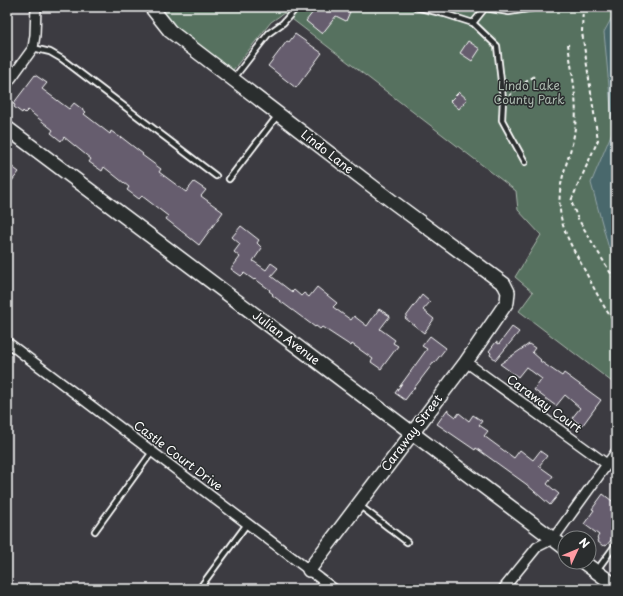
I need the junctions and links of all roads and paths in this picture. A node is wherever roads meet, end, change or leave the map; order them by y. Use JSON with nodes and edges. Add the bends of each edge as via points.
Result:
{"nodes":[{"id":1,"x":36,"y":7,"type":"edge"},
{"id":2,"x":151,"y":7,"type":"edge"},
{"id":3,"x":298,"y":7,"type":"edge"},
{"id":4,"x":416,"y":7,"type":"edge"},
{"id":5,"x":484,"y":7,"type":"edge"},
{"id":6,"x":540,"y":7,"type":"edge"},
{"id":7,"x":583,"y":7,"type":"edge"},
{"id":8,"x":473,"y":24,"type":"junction"},
{"id":9,"x":568,"y":44,"type":"dead end"},
{"id":10,"x":33,"y":48,"type":"junction"},
{"id":11,"x":536,"y":75,"type":"dead end"},
{"id":12,"x":233,"y":79,"type":"junction"},
{"id":13,"x":7,"y":84,"type":"edge"},
{"id":14,"x":503,"y":99,"type":"junction"},
{"id":15,"x":279,"y":114,"type":"junction"},
{"id":16,"x":7,"y":128,"type":"edge"},
{"id":17,"x":525,"y":162,"type":"dead end"},
{"id":18,"x":216,"y":176,"type":"dead end"},
{"id":19,"x":230,"y":179,"type":"dead end"},
{"id":20,"x":616,"y":282,"type":"edge"},
{"id":21,"x":508,"y":292,"type":"joint"},
{"id":22,"x":616,"y":314,"type":"edge"},
{"id":23,"x":610,"y":316,"type":"junction"},
{"id":24,"x":616,"y":324,"type":"edge"},
{"id":25,"x":7,"y":342,"type":"edge"},
{"id":26,"x":466,"y":362,"type":"junction"},
{"id":27,"x":411,"y":433,"type":"junction"},
{"id":28,"x":152,"y":452,"type":"junction"},
{"id":29,"x":616,"y":452,"type":"edge"},
{"id":30,"x":608,"y":465,"type":"junction"},
{"id":31,"x":358,"y":504,"type":"junction"},
{"id":32,"x":247,"y":524,"type":"junction"},
{"id":33,"x":95,"y":531,"type":"dead end"},
{"id":34,"x":553,"y":539,"type":"junction"},
{"id":35,"x":407,"y":542,"type":"dead end"},
{"id":36,"x":557,"y":542,"type":"edge"},
{"id":37,"x":616,"y":544,"type":"edge"},
{"id":38,"x":309,"y":570,"type":"junction"},
{"id":39,"x":596,"y":571,"type":"joint"},
{"id":40,"x":616,"y":586,"type":"edge"},
{"id":41,"x":329,"y":588,"type":"edge"},
{"id":42,"x":199,"y":589,"type":"edge"},
{"id":43,"x":503,"y":589,"type":"edge"}],
"edges":[{"from":1,"to":10,"type":"street"},
{"from":2,"to":12,"type":"street","name":"Lindo Lane","via":[[170,31]]},
{"from":3,"to":12,"type":"lane","via":[[269,33]]},
{"from":4,"to":8,"type":"lane"},
{"from":5,"to":6,"type":"lane","via":[[509,12]]},
{"from":5,"to":8,"type":"lane"},
{"from":7,"to":20,"type":"path","via":[[582,32],[598,140],[571,201],[577,217]]},
{"from":8,"to":14,"type":"lane","via":[[497,46]]},
{"from":9,"to":23,"type":"path","via":[[576,117],[574,136],[560,185],[560,209],[564,231]]},
{"from":10,"to":13,"type":"street"},
{"from":10,"to":18,"type":"lane","via":[[50,52],[62,59]]},
{"from":11,"to":14,"type":"path"},
{"from":12,"to":15,"type":"street","name":"Lindo Lane"},
{"from":14,"to":17,"type":"lane","via":[[502,120]]},
{"from":15,"to":19,"type":"lane"},
{"from":15,"to":21,"type":"street","name":"Lindo Lane","via":[[504,284]]},
{"from":16,"to":27,"type":"street","name":"Julian Avenue"},
{"from":21,"to":26,"type":"street","name":"Caraway Street","via":[[507,302]]},
{"from":22,"to":23,"type":"path"},
{"from":23,"to":24,"type":"path"},
{"from":25,"to":28,"type":"street","name":"Castle Court Drive"},
{"from":26,"to":27,"type":"street","name":"Caraway Street"},
{"from":26,"to":30,"type":"street","name":"Caraway Court"},
{"from":27,"to":31,"type":"street","name":"Caraway Street"},
{"from":27,"to":34,"type":"street","name":"Julian Avenue"},
{"from":28,"to":32,"type":"street","name":"Castle Court Drive"},
{"from":28,"to":33,"type":"lane"},
{"from":29,"to":30,"type":"street"},
{"from":30,"to":34,"type":"street"},
{"from":31,"to":35,"type":"lane"},
{"from":31,"to":38,"type":"street","name":"Caraway Street"},
{"from":32,"to":38,"type":"street","name":"Castle Court Drive"},
{"from":32,"to":42,"type":"lane"},
{"from":34,"to":36,"type":"street","name":"Julian Avenue"},
{"from":34,"to":43,"type":"street","via":[[537,547]]},
{"from":37,"to":39,"type":"lane"},
{"from":38,"to":41,"type":"street","name":"Castle Court Drive"},
{"from":39,"to":40,"type":"street"}]}
